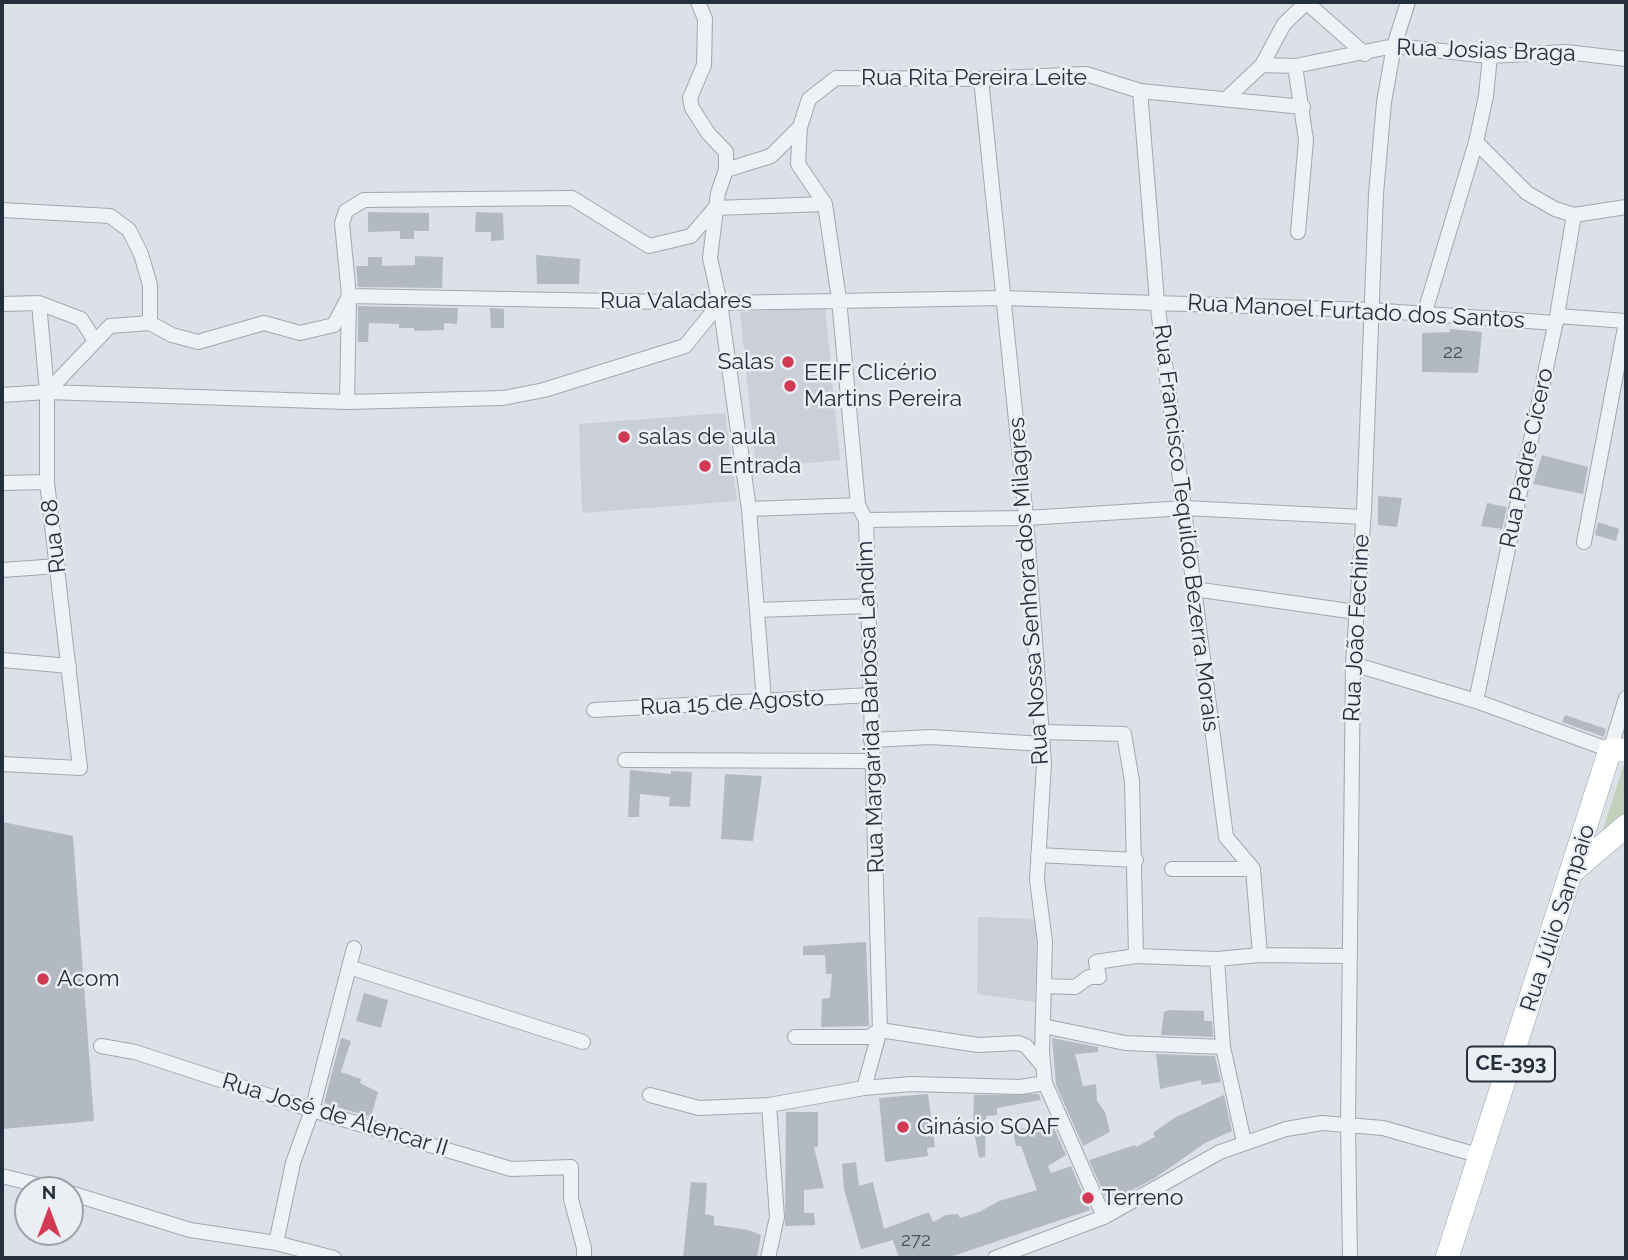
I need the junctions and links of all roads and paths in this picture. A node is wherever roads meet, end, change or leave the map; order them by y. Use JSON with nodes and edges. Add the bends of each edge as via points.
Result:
{"nodes":[{"id":1,"x":698,"y":2,"type":"edge"},
{"id":2,"x":1306,"y":2,"type":"edge"},
{"id":3,"x":1408,"y":2,"type":"edge"},
{"id":4,"x":1394,"y":46,"type":"junction"},
{"id":5,"x":1365,"y":54,"type":"junction"},
{"id":6,"x":1490,"y":57,"type":"junction"},
{"id":7,"x":1626,"y":60,"type":"edge"},
{"id":8,"x":1262,"y":65,"type":"junction"},
{"id":9,"x":1295,"y":66,"type":"junction"},
{"id":10,"x":981,"y":79,"type":"junction"},
{"id":11,"x":1140,"y":91,"type":"junction"},
{"id":12,"x":1227,"y":98,"type":"junction"},
{"id":13,"x":1303,"y":107,"type":"junction"},
{"id":14,"x":800,"y":127,"type":"junction"},
{"id":15,"x":1476,"y":142,"type":"junction"},
{"id":16,"x":726,"y":170,"type":"junction"},
{"id":17,"x":825,"y":204,"type":"junction"},
{"id":18,"x":1626,"y":207,"type":"edge"},
{"id":19,"x":715,"y":208,"type":"junction"},
{"id":20,"x":2,"y":210,"type":"edge"},
{"id":21,"x":1574,"y":215,"type":"junction"},
{"id":22,"x":1298,"y":232,"type":"dead end"},
{"id":23,"x":349,"y":296,"type":"junction"},
{"id":24,"x":1004,"y":298,"type":"junction"},
{"id":25,"x":839,"y":299,"type":"junction"},
{"id":26,"x":1157,"y":301,"type":"junction"},
{"id":27,"x":39,"y":303,"type":"junction"},
{"id":28,"x":720,"y":303,"type":"junction"},
{"id":29,"x":2,"y":304,"type":"edge"},
{"id":30,"x":1370,"y":310,"type":"junction"},
{"id":31,"x":1424,"y":315,"type":"junction"},
{"id":32,"x":1557,"y":319,"type":"junction"},
{"id":33,"x":1626,"y":321,"type":"edge"},
{"id":34,"x":150,"y":323,"type":"junction"},
{"id":35,"x":95,"y":341,"type":"junction"},
{"id":36,"x":47,"y":393,"type":"junction"},
{"id":37,"x":2,"y":395,"type":"edge"},
{"id":38,"x":347,"y":402,"type":"junction"},
{"id":39,"x":47,"y":482,"type":"junction"},
{"id":40,"x":2,"y":483,"type":"edge"},
{"id":41,"x":858,"y":505,"type":"junction"},
{"id":42,"x":1185,"y":508,"type":"junction"},
{"id":43,"x":748,"y":509,"type":"junction"},
{"id":44,"x":1363,"y":517,"type":"junction"},
{"id":45,"x":1026,"y":518,"type":"junction"},
{"id":46,"x":866,"y":520,"type":"junction"},
{"id":47,"x":1584,"y":542,"type":"dead end"},
{"id":48,"x":58,"y":566,"type":"junction"},
{"id":49,"x":2,"y":570,"type":"edge"},
{"id":50,"x":1194,"y":589,"type":"junction"},
{"id":51,"x":870,"y":606,"type":"junction"},
{"id":52,"x":757,"y":610,"type":"junction"},
{"id":53,"x":1356,"y":612,"type":"junction"},
{"id":54,"x":2,"y":660,"type":"edge"},
{"id":55,"x":1353,"y":664,"type":"junction"},
{"id":56,"x":69,"y":666,"type":"junction"},
{"id":57,"x":870,"y":695,"type":"junction"},
{"id":58,"x":1626,"y":698,"type":"edge"},
{"id":59,"x":764,"y":701,"type":"junction"},
{"id":60,"x":1476,"y":701,"type":"junction"},
{"id":61,"x":594,"y":710,"type":"dead end"},
{"id":62,"x":1042,"y":738,"type":"junction"},
{"id":63,"x":871,"y":740,"type":"junction"},
{"id":64,"x":1618,"y":750,"type":"edge"},
{"id":65,"x":625,"y":760,"type":"dead end"},
{"id":66,"x":872,"y":761,"type":"junction"},
{"id":67,"x":2,"y":764,"type":"edge"},
{"id":68,"x":1626,"y":826,"type":"edge"},
{"id":69,"x":1038,"y":855,"type":"junction"},
{"id":70,"x":1136,"y":860,"type":"junction"},
{"id":71,"x":1172,"y":869,"type":"dead end"},
{"id":72,"x":1253,"y":869,"type":"junction"},
{"id":73,"x":1574,"y":870,"type":"junction"},
{"id":74,"x":354,"y":948,"type":"dead end"},
{"id":75,"x":1260,"y":955,"type":"junction"},
{"id":76,"x":1136,"y":957,"type":"junction"},
{"id":77,"x":1349,"y":957,"type":"junction"},
{"id":78,"x":1217,"y":959,"type":"junction"},
{"id":79,"x":349,"y":967,"type":"junction"},
{"id":80,"x":1044,"y":986,"type":"junction"},
{"id":81,"x":1043,"y":1026,"type":"junction"},
{"id":82,"x":880,"y":1030,"type":"junction"},
{"id":83,"x":795,"y":1037,"type":"dead end"},
{"id":84,"x":583,"y":1042,"type":"dead end"},
{"id":85,"x":101,"y":1046,"type":"dead end"},
{"id":86,"x":1223,"y":1047,"type":"junction"},
{"id":87,"x":1043,"y":1067,"type":"junction"},
{"id":88,"x":1045,"y":1083,"type":"junction"},
{"id":89,"x":864,"y":1088,"type":"junction"},
{"id":90,"x":650,"y":1095,"type":"dead end"},
{"id":91,"x":769,"y":1105,"type":"junction"},
{"id":92,"x":312,"y":1110,"type":"junction"},
{"id":93,"x":1348,"y":1125,"type":"junction"},
{"id":94,"x":1244,"y":1142,"type":"junction"},
{"id":95,"x":1482,"y":1156,"type":"junction"},
{"id":96,"x":84,"y":1197,"type":"edge"},
{"id":97,"x":1104,"y":1217,"type":"junction"},
{"id":98,"x":276,"y":1243,"type":"junction"},
{"id":99,"x":334,"y":1258,"type":"edge"},
{"id":100,"x":584,"y":1258,"type":"edge"},
{"id":101,"x":768,"y":1258,"type":"edge"},
{"id":102,"x":995,"y":1258,"type":"edge"},
{"id":103,"x":1350,"y":1258,"type":"edge"},
{"id":104,"x":1447,"y":1258,"type":"edge"}],
"edges":[{"from":1,"to":16,"type":"street","via":[[705,19],[704,65],[690,98],[703,124],[726,152]]},
{"from":2,"to":5,"type":"street"},
{"from":2,"to":8,"type":"street","via":[[1284,23]]},
{"from":3,"to":4,"type":"street","name":"Rua João Fechine"},
{"from":4,"to":5,"type":"street","name":"Rua Josias Braga"},
{"from":4,"to":6,"type":"street","name":"Rua Josias Braga"},
{"from":4,"to":30,"type":"street","name":"Rua João Fechine","via":[[1377,182]]},
{"from":5,"to":9,"type":"street","name":"Rua Josias Braga"},
{"from":6,"to":7,"type":"street","name":"Rua Josias Braga","via":[[1566,52]]},
{"from":6,"to":15,"type":"street"},
{"from":8,"to":9,"type":"street","name":"Rua Josias Braga"},
{"from":8,"to":12,"type":"street"},
{"from":9,"to":13,"type":"street"},
{"from":10,"to":11,"type":"street","name":"Rua Rita Pereira Leite","via":[[1086,74]]},
{"from":10,"to":14,"type":"street","name":"Rua Rita Pereira Leite","via":[[836,78],[809,99]]},
{"from":10,"to":24,"type":"street","name":"Rua Nossa Senhora dos Milagres"},
{"from":11,"to":12,"type":"street","name":"Rua Rita Pereira Leite"},
{"from":11,"to":26,"type":"street","name":"Rua Francisco Tequildo Bezerra Morais"},
{"from":12,"to":13,"type":"street","name":"Rua Rita Pereira Leite"},
{"from":13,"to":22,"type":"street","via":[[1306,140]]},
{"from":14,"to":16,"type":"street","name":"Rua Rita Pereira Leite","via":[[771,156]]},
{"from":14,"to":17,"type":"street","name":"Rua Margarida Barbosa Landim","via":[[798,164]]},
{"from":15,"to":21,"type":"street","via":[[1527,193]]},
{"from":15,"to":31,"type":"street"},
{"from":16,"to":19,"type":"street"},
{"from":17,"to":19,"type":"street"},
{"from":17,"to":25,"type":"street","name":"Rua Margarida Barbosa Landim"},
{"from":18,"to":21,"type":"street"},
{"from":19,"to":23,"type":"street","via":[[691,236],[649,246],[572,198],[364,200],[346,211],[342,223]]},
{"from":19,"to":28,"type":"street","via":[[710,258]]},
{"from":20,"to":34,"type":"street","via":[[110,216],[129,230],[150,285]]},
{"from":21,"to":32,"type":"street","name":"Rua Padre Cícero"},
{"from":23,"to":28,"type":"street","name":"Rua Valadares"},
{"from":23,"to":34,"type":"street","via":[[334,325],[300,333],[264,323],[198,342]]},
{"from":23,"to":38,"type":"street"},
{"from":24,"to":25,"type":"street","name":"Rua Valadares"},
{"from":24,"to":26,"type":"street","name":"Rua Manoel Furtado dos Santos"},
{"from":24,"to":45,"type":"street","name":"Rua Nossa Senhora dos Milagres"},
{"from":25,"to":28,"type":"street","name":"Rua Valadares"},
{"from":25,"to":41,"type":"street","name":"Rua Margarida Barbosa Landim"},
{"from":26,"to":30,"type":"street","name":"Rua Manoel Furtado dos Santos"},
{"from":26,"to":42,"type":"street","name":"Rua Francisco Tequildo Bezerra Morais"},
{"from":27,"to":29,"type":"street"},
{"from":27,"to":35,"type":"street","via":[[81,319]]},
{"from":27,"to":36,"type":"street","name":"Rua 08"},
{"from":28,"to":38,"type":"street","via":[[685,346],[544,390],[503,398]]},
{"from":28,"to":43,"type":"street"},
{"from":30,"to":31,"type":"street","name":"Rua Manoel Furtado dos Santos"},
{"from":30,"to":44,"type":"street","name":"Rua João Fechine"},
{"from":31,"to":32,"type":"street","name":"Rua Manoel Furtado dos Santos"},
{"from":32,"to":33,"type":"street","name":"Rua Manoel Furtado dos Santos"},
{"from":32,"to":60,"type":"street","name":"Rua Padre Cícero"},
{"from":33,"to":47,"type":"street"},
{"from":34,"to":35,"type":"street","via":[[110,326]]},
{"from":35,"to":36,"type":"street"},
{"from":36,"to":37,"type":"street"},
{"from":36,"to":38,"type":"street"},
{"from":36,"to":39,"type":"street","name":"Rua 08"},
{"from":39,"to":40,"type":"street"},
{"from":39,"to":48,"type":"street","name":"Rua 08"},
{"from":41,"to":43,"type":"street"},
{"from":41,"to":46,"type":"street","name":"Rua Margarida Barbosa Landim"},
{"from":42,"to":44,"type":"street"},
{"from":42,"to":45,"type":"street"},
{"from":42,"to":50,"type":"street","name":"Rua Francisco Tequildo Bezerra Morais"},
{"from":43,"to":52,"type":"street"},
{"from":44,"to":53,"type":"street","name":"Rua João Fechine"},
{"from":45,"to":46,"type":"street"},
{"from":45,"to":62,"type":"street","name":"Rua Nossa Senhora dos Milagres"},
{"from":46,"to":51,"type":"street","name":"Rua Margarida Barbosa Landim"},
{"from":48,"to":49,"type":"street"},
{"from":48,"to":56,"type":"street","name":"Rua 08"},
{"from":50,"to":53,"type":"street"},
{"from":50,"to":72,"type":"street","name":"Rua Francisco Tequildo Bezerra Morais","via":[[1226,837]]},
{"from":51,"to":52,"type":"street"},
{"from":51,"to":57,"type":"street","name":"Rua Margarida Barbosa Landim"},
{"from":52,"to":59,"type":"street"},
{"from":53,"to":55,"type":"street","name":"Rua João Fechine"},
{"from":54,"to":56,"type":"street"},
{"from":55,"to":60,"type":"street"},
{"from":55,"to":77,"type":"street","name":"Rua João Fechine"},
{"from":56,"to":67,"type":"street","name":"Rua 08","via":[[80,768]]},
{"from":57,"to":59,"type":"street","name":"Rua 15 de Agosto"},
{"from":57,"to":63,"type":"street","name":"Rua Margarida Barbosa Landim"},
{"from":58,"to":64,"type":"street","name":"Rua Júlio Sampaio"},
{"from":59,"to":61,"type":"street","name":"Rua 15 de Agosto"},
{"from":60,"to":64,"type":"street"},
{"from":62,"to":63,"type":"street"},
{"from":62,"to":69,"type":"street","name":"Rua Nossa Senhora dos Milagres"},
{"from":62,"to":70,"type":"street","via":[[1124,734]]},
{"from":63,"to":66,"type":"street","name":"Rua Margarida Barbosa Landim"},
{"from":64,"to":73,"type":"main road","name":"Rua Júlio Sampaio","number":"CE-393"},
{"from":65,"to":66,"type":"street"},
{"from":66,"to":82,"type":"street","name":"Rua Margarida Barbosa Landim"},
{"from":68,"to":73,"type":"main road"},
{"from":69,"to":70,"type":"street"},
{"from":69,"to":80,"type":"street","name":"Rua Nossa Senhora dos Milagres"},
{"from":70,"to":76,"type":"street"},
{"from":71,"to":72,"type":"street"},
{"from":72,"to":75,"type":"street"},
{"from":73,"to":95,"type":"main road","name":"Rua Júlio Sampaio","number":"CE-393"},
{"from":74,"to":79,"type":"street"},
{"from":75,"to":77,"type":"street"},
{"from":75,"to":78,"type":"street"},
{"from":76,"to":78,"type":"street"},
{"from":76,"to":80,"type":"street","via":[[1096,962],[1098,976],[1075,987]]},
{"from":77,"to":93,"type":"street","name":"Rua João Fechine"},
{"from":78,"to":86,"type":"street"},
{"from":79,"to":84,"type":"street"},
{"from":79,"to":92,"type":"street"},
{"from":80,"to":81,"type":"street","name":"Rua Nossa Senhora dos Milagres"},
{"from":81,"to":86,"type":"street","via":[[1125,1043]]},
{"from":81,"to":87,"type":"street","name":"Rua Nossa Senhora dos Milagres"},
{"from":82,"to":83,"type":"street","via":[[869,1037]]},
{"from":82,"to":87,"type":"street","via":[[978,1045],[1018,1043],[1027,1046]]},
{"from":82,"to":89,"type":"street","name":"Rua Margarida Barbosa Landim"},
{"from":85,"to":92,"type":"street","name":"Rua José de Alencar II","via":[[135,1052]]},
{"from":86,"to":94,"type":"street"},
{"from":87,"to":88,"type":"street","name":"Rua Nossa Senhora dos Milagres"},
{"from":88,"to":89,"type":"street"},
{"from":88,"to":97,"type":"street","name":"Rua Nossa Senhora dos Milagres"},
{"from":89,"to":91,"type":"street"},
{"from":90,"to":91,"type":"street","via":[[699,1108]]},
{"from":91,"to":101,"type":"street","via":[[777,1217]]},
{"from":92,"to":98,"type":"street","via":[[293,1163]]},
{"from":92,"to":100,"type":"street","name":"Rua José de Alencar II","via":[[511,1169],[571,1167],[571,1199]]},
{"from":93,"to":94,"type":"street","via":[[1322,1123]]},
{"from":93,"to":95,"type":"street","via":[[1411,1133]]},
{"from":93,"to":103,"type":"street","name":"Rua João Fechine"},
{"from":94,"to":97,"type":"street"},
{"from":95,"to":104,"type":"main road","name":"Rua Júlio Sampaio","number":"CE-393"},
{"from":96,"to":98,"type":"street","via":[[190,1230]]},
{"from":97,"to":102,"type":"street"},
{"from":98,"to":99,"type":"street"}]}
